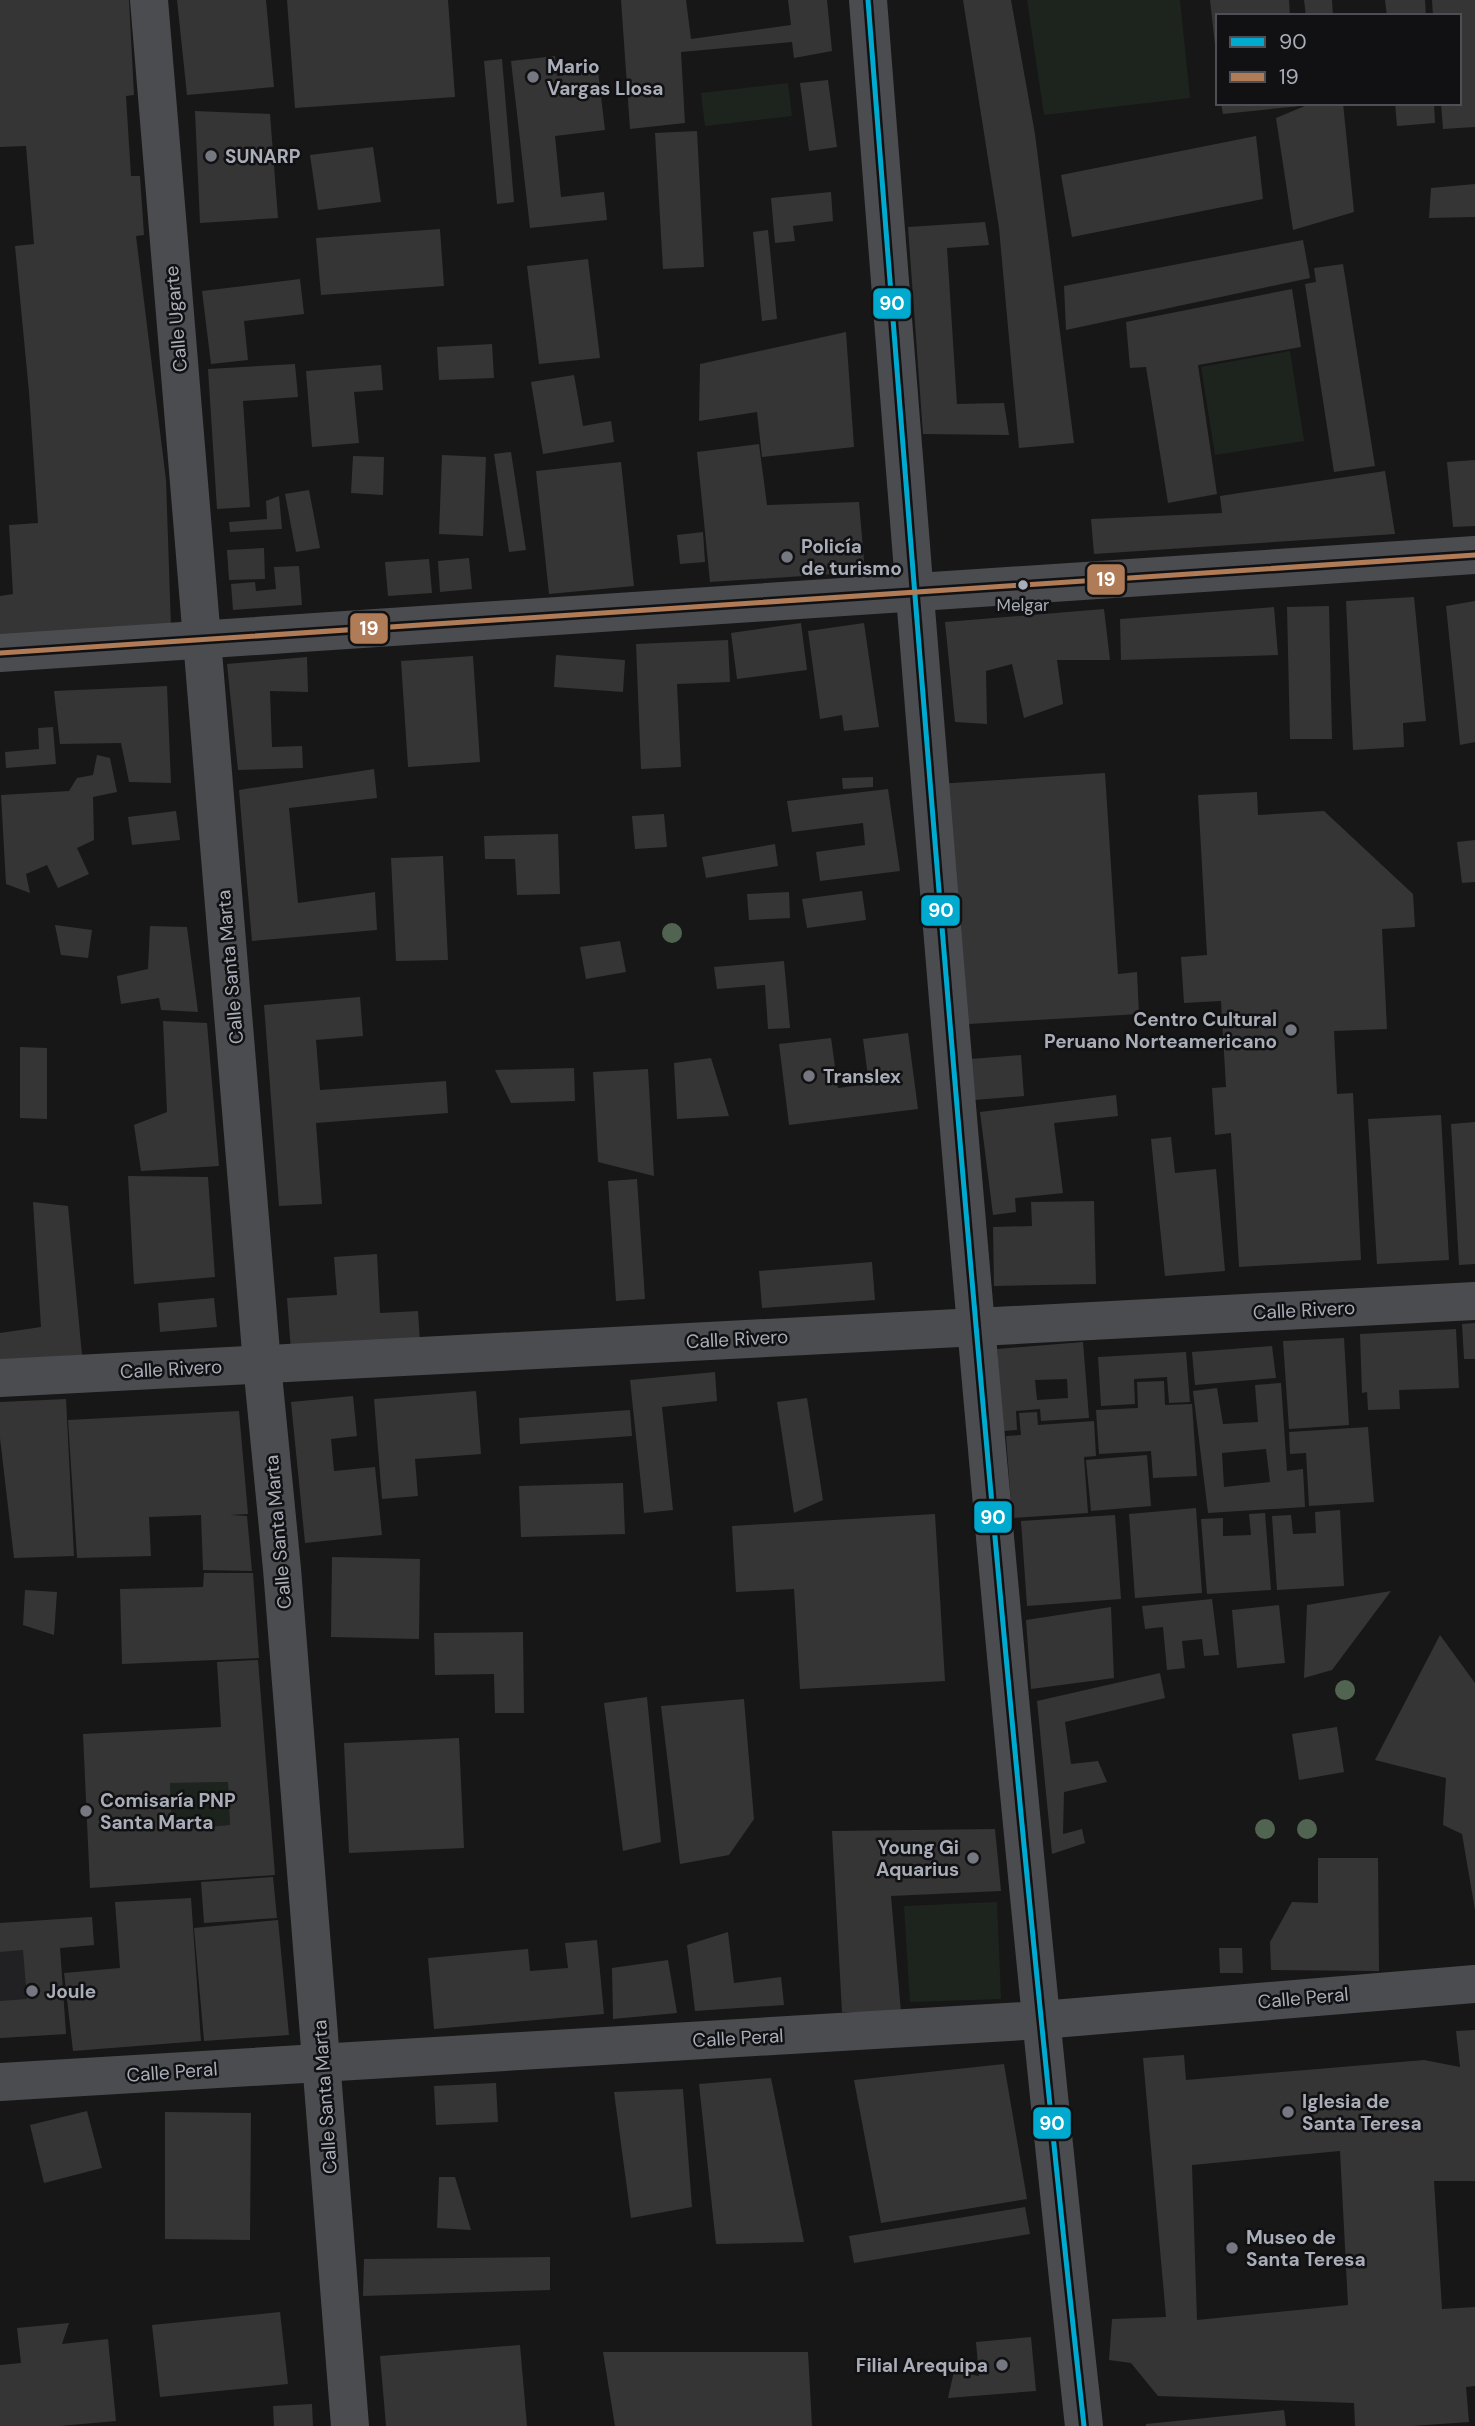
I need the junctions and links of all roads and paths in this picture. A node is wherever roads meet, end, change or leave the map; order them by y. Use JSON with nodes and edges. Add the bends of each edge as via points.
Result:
{"nodes":[{"id":1,"x":149,"y":0,"type":"edge"},
{"id":2,"x":868,"y":0,"type":"edge"},
{"id":3,"x":1475,"y":555,"type":"edge"},
{"id":4,"x":914,"y":593,"type":"junction"},
{"id":5,"x":203,"y":639,"type":"junction"},
{"id":6,"x":0,"y":653,"type":"edge"},
{"id":7,"x":1475,"y":1301,"type":"edge"},
{"id":8,"x":975,"y":1327,"type":"junction"},
{"id":9,"x":262,"y":1364,"type":"junction"},
{"id":10,"x":0,"y":1378,"type":"edge"},
{"id":11,"x":1475,"y":1984,"type":"edge"},
{"id":12,"x":1041,"y":2020,"type":"junction"},
{"id":13,"x":323,"y":2062,"type":"junction"},
{"id":14,"x":0,"y":2082,"type":"edge"},
{"id":15,"x":350,"y":2426,"type":"edge"},
{"id":16,"x":1084,"y":2426,"type":"edge"}],
"edges":[{"from":1,"to":5,"type":"street","name":"Calle Ugarte"},
{"from":2,"to":4,"type":"street"},
{"from":3,"to":4,"type":"street"},
{"from":4,"to":5,"type":"street"},
{"from":4,"to":8,"type":"street"},
{"from":5,"to":6,"type":"street"},
{"from":5,"to":9,"type":"street","name":"Calle Santa Marta"},
{"from":7,"to":8,"type":"street","name":"Calle Rivero"},
{"from":8,"to":9,"type":"street","name":"Calle Rivero"},
{"from":8,"to":12,"type":"street"},
{"from":9,"to":10,"type":"street","name":"Calle Rivero"},
{"from":9,"to":13,"type":"street","name":"Calle Santa Marta"},
{"from":11,"to":12,"type":"street","name":"Calle Peral"},
{"from":12,"to":13,"type":"street","name":"Calle Peral"},
{"from":12,"to":16,"type":"street"},
{"from":13,"to":14,"type":"street","name":"Calle Peral"},
{"from":13,"to":15,"type":"street","name":"Calle Santa Marta"}]}
